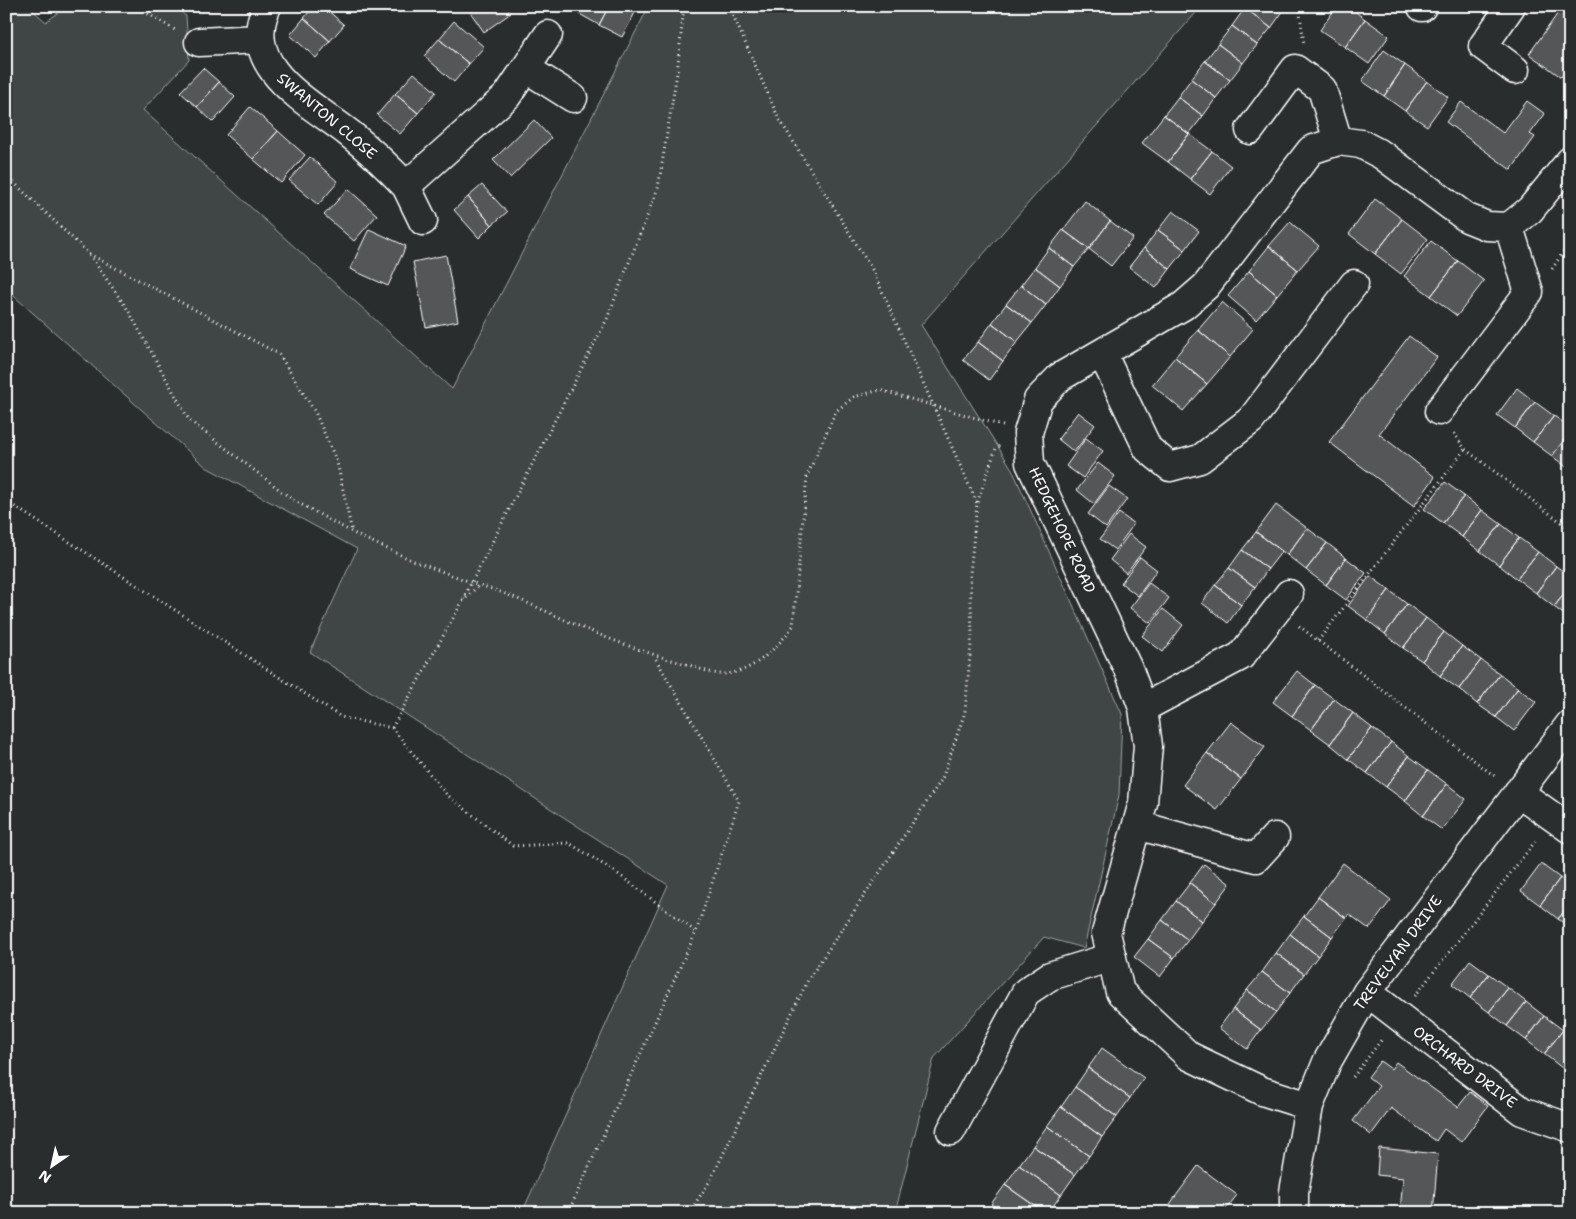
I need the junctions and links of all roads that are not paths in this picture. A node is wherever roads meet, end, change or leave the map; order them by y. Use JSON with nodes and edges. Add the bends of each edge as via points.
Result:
{"nodes":[{"id":1,"x":267,"y":6,"type":"edge"},
{"id":2,"x":1511,"y":6,"type":"edge"},
{"id":3,"x":548,"y":35,"type":"dead end"},
{"id":4,"x":260,"y":39,"type":"junction"},
{"id":5,"x":199,"y":42,"type":"road end"},
{"id":6,"x":528,"y":69,"type":"junction"},
{"id":7,"x":1515,"y":70,"type":"dead end"},
{"id":8,"x":573,"y":98,"type":"dead end"},
{"id":9,"x":1250,"y":130,"type":"dead end"},
{"id":10,"x":1338,"y":141,"type":"junction"},
{"id":11,"x":1570,"y":161,"type":"edge"},
{"id":12,"x":406,"y":186,"type":"junction"},
{"id":13,"x":423,"y":221,"type":"dead end"},
{"id":14,"x":1509,"y":227,"type":"junction"},
{"id":15,"x":1354,"y":284,"type":"dead end"},
{"id":16,"x":1102,"y":353,"type":"junction"},
{"id":17,"x":1439,"y":412,"type":"road end"},
{"id":18,"x":1283,"y":602,"type":"road end"},
{"id":19,"x":1142,"y":708,"type":"junction"},
{"id":20,"x":1570,"y":724,"type":"edge"},
{"id":21,"x":1518,"y":792,"type":"junction"},
{"id":22,"x":1562,"y":823,"type":"edge"},
{"id":23,"x":1137,"y":825,"type":"junction"},
{"id":24,"x":1275,"y":837,"type":"dead end"},
{"id":25,"x":1112,"y":957,"type":"junction"},
{"id":26,"x":1367,"y":992,"type":"junction"},
{"id":27,"x":1309,"y":1106,"type":"junction"},
{"id":28,"x":1570,"y":1128,"type":"edge"},
{"id":29,"x":951,"y":1131,"type":"dead end"},
{"id":30,"x":1294,"y":1213,"type":"edge"}],
"edges":[{"from":1,"to":4,"type":"street","name":"SWANTON CLOSE"},
{"from":2,"to":7,"type":"street","via":[[1483,46]]},
{"from":3,"to":6,"type":"street"},
{"from":4,"to":5,"type":"street"},
{"from":4,"to":12,"type":"street","name":"SWANTON CLOSE","via":[[278,78],[369,150]]},
{"from":6,"to":8,"type":"street"},
{"from":6,"to":12,"type":"street","via":[[490,114]]},
{"from":9,"to":10,"type":"street","via":[[1295,69],[1322,89]]},
{"from":10,"to":14,"type":"street","name":"HEDGEHOPE ROAD","via":[[1361,144],[1382,155],[1467,218],[1488,226]]},
{"from":10,"to":16,"type":"street","name":"HEDGEHOPE ROAD","via":[[1311,150],[1206,286],[1183,306]]},
{"from":11,"to":14,"type":"street","via":[[1530,210]]},
{"from":12,"to":13,"type":"street","name":"SWANTON CLOSE"},
{"from":14,"to":17,"type":"street","via":[[1529,292]]},
{"from":15,"to":16,"type":"street","via":[[1250,420],[1200,459],[1170,467],[1148,449]]},
{"from":16,"to":19,"type":"street","name":"HEDGEHOPE ROAD","via":[[1060,377],[1038,400],[1028,433],[1030,462],[1130,673]]},
{"from":18,"to":19,"type":"street","via":[[1241,656]]},
{"from":19,"to":23,"type":"street","name":"HEDGEHOPE ROAD","via":[[1148,746],[1143,803]]},
{"from":20,"to":21,"type":"street","name":"TREVELYAN DRIVE"},
{"from":21,"to":22,"type":"street"},
{"from":21,"to":26,"type":"street","name":"TREVELYAN DRIVE"},
{"from":23,"to":24,"type":"street","via":[[1256,858]]},
{"from":23,"to":25,"type":"street","name":"HEDGEHOPE ROAD","via":[[1106,933]]},
{"from":25,"to":27,"type":"street","name":"HEDGEHOPE ROAD","via":[[1120,992],[1189,1056],[1262,1091]]},
{"from":25,"to":29,"type":"street","via":[[1050,976],[1026,992]]},
{"from":26,"to":27,"type":"street","name":"TREVELYAN DRIVE","via":[[1326,1062]]},
{"from":26,"to":28,"type":"street","name":"ORCHARD DRIVE","via":[[1522,1111]]},
{"from":27,"to":30,"type":"street","name":"TREVELYAN DRIVE","via":[[1294,1192]]}]}
